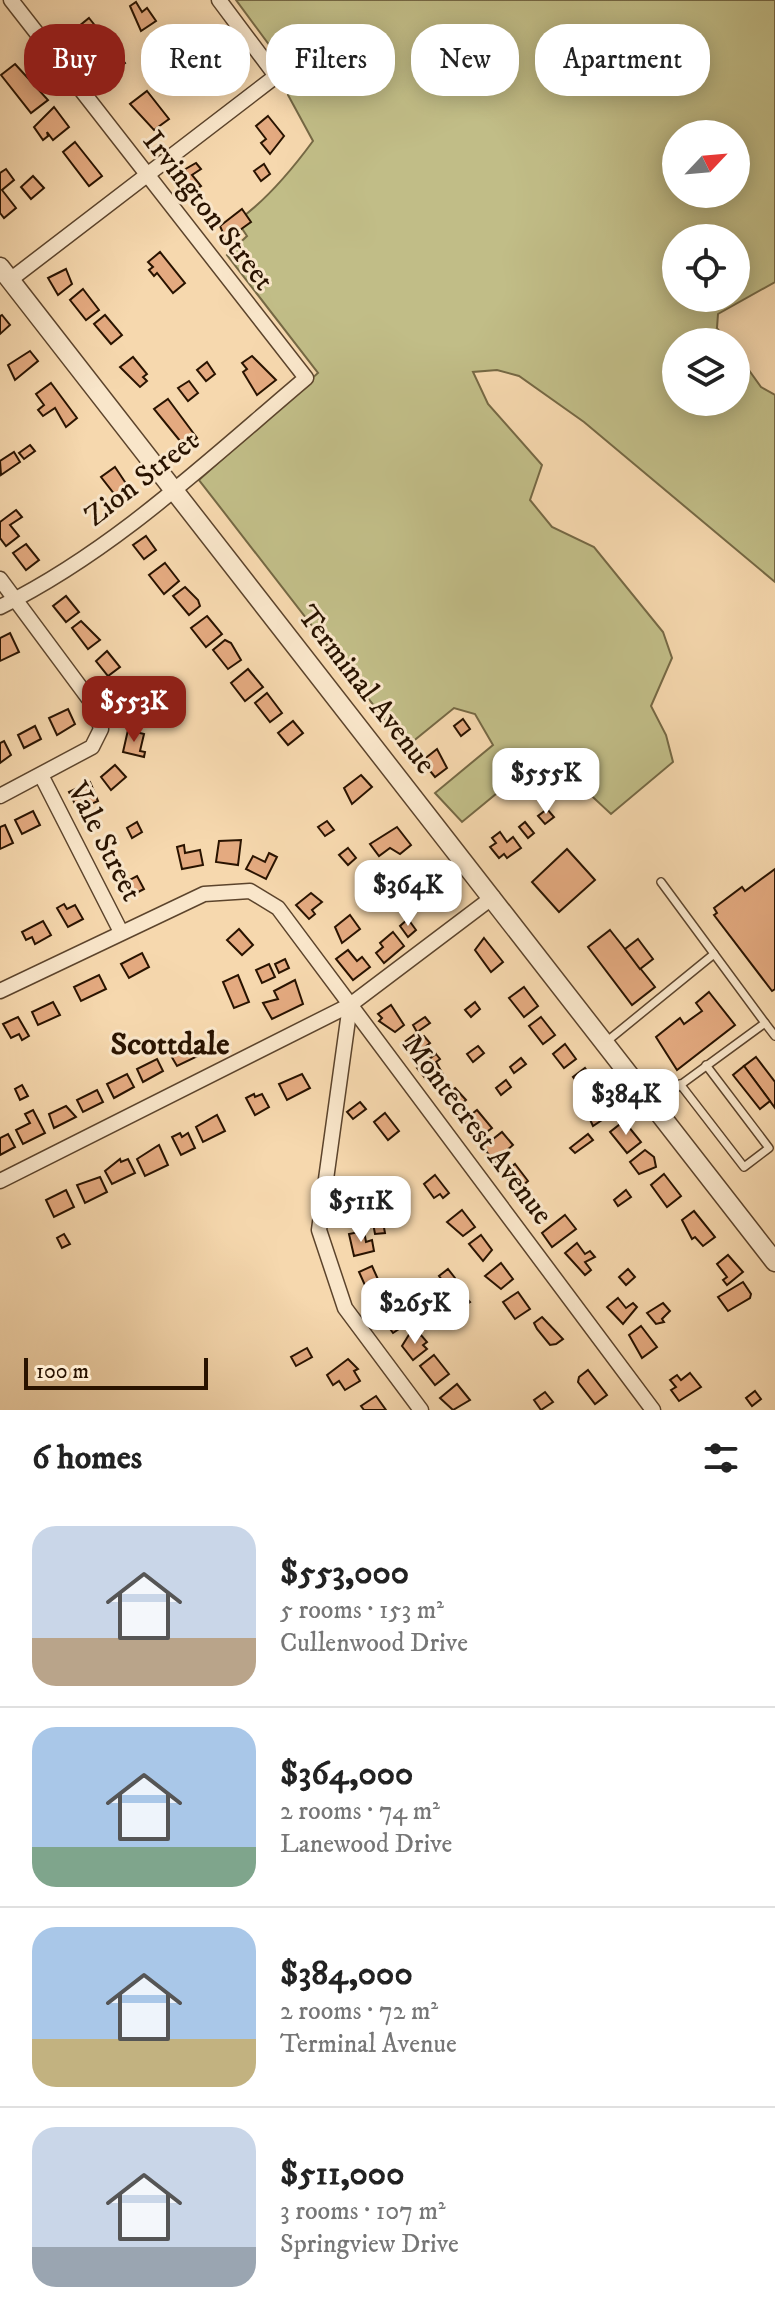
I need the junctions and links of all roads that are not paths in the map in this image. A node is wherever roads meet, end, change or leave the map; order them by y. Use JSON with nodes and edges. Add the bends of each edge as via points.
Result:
{"nodes":[{"id":1,"x":11,"y":0,"type":"edge"},
{"id":2,"x":219,"y":0,"type":"edge"},
{"id":3,"x":145,"y":175,"type":"junction"},
{"id":4,"x":5,"y":274,"type":"edge"},
{"id":5,"x":306,"y":378,"type":"joint"},
{"id":6,"x":174,"y":489,"type":"junction"},
{"id":7,"x":0,"y":579,"type":"edge"},
{"id":8,"x":15,"y":600,"type":"junction"},
{"id":9,"x":0,"y":607,"type":"edge"},
{"id":10,"x":41,"y":775,"type":"junction"},
{"id":11,"x":0,"y":796,"type":"edge"},
{"id":12,"x":661,"y":882,"type":"dead end"},
{"id":13,"x":493,"y":897,"type":"junction"},
{"id":14,"x":121,"y":932,"type":"junction"},
{"id":15,"x":714,"y":954,"type":"junction"},
{"id":16,"x":0,"y":991,"type":"edge"},
{"id":17,"x":350,"y":1005,"type":"junction"},
{"id":18,"x":765,"y":1023,"type":"junction"},
{"id":19,"x":775,"y":1036,"type":"edge"},
{"id":20,"x":604,"y":1044,"type":"junction"},
{"id":21,"x":706,"y":1065,"type":"junction"},
{"id":22,"x":680,"y":1084,"type":"junction"},
{"id":23,"x":651,"y":1106,"type":"junction"},
{"id":24,"x":0,"y":1181,"type":"edge"},
{"id":25,"x":775,"y":1262,"type":"edge"},
{"id":26,"x":421,"y":1410,"type":"edge"},
{"id":27,"x":653,"y":1410,"type":"edge"}],
"edges":[{"from":1,"to":3,"type":"street","name":"Irvington Street"},
{"from":2,"to":3,"type":"street","via":[[276,76]]},
{"from":3,"to":4,"type":"street"},
{"from":3,"to":5,"type":"street","name":"Irvington Street"},
{"from":4,"to":6,"type":"street","name":"Terminal Avenue"},
{"from":5,"to":6,"type":"street","name":"Zion Street"},
{"from":6,"to":8,"type":"street","name":"Zion Street","via":[[76,564]]},
{"from":6,"to":13,"type":"street","name":"Terminal Avenue"},
{"from":7,"to":8,"type":"street"},
{"from":8,"to":9,"type":"street","name":"Zion Street"},
{"from":8,"to":10,"type":"street","via":[[100,718],[92,747]]},
{"from":10,"to":11,"type":"street"},
{"from":10,"to":14,"type":"street","name":"Vale Street"},
{"from":12,"to":15,"type":"lane"},
{"from":13,"to":17,"type":"street"},
{"from":13,"to":20,"type":"street","name":"Terminal Avenue"},
{"from":14,"to":16,"type":"street"},
{"from":14,"to":17,"type":"street","name":"Montecrest Avenue","via":[[204,894],[250,891],[278,908]]},
{"from":15,"to":18,"type":"lane"},
{"from":15,"to":20,"type":"lane"},
{"from":17,"to":24,"type":"street"},
{"from":17,"to":26,"type":"street","via":[[319,1230],[345,1308]]},
{"from":17,"to":27,"type":"street","name":"Montecrest Avenue"},
{"from":18,"to":19,"type":"lane"},
{"from":18,"to":21,"type":"lane"},
{"from":20,"to":23,"type":"street","name":"Terminal Avenue"},
{"from":21,"to":22,"type":"lane"},
{"from":21,"to":22,"type":"lane","via":[[769,1148],[744,1167]]},
{"from":22,"to":23,"type":"lane"},
{"from":23,"to":25,"type":"street","name":"Terminal Avenue"}]}
